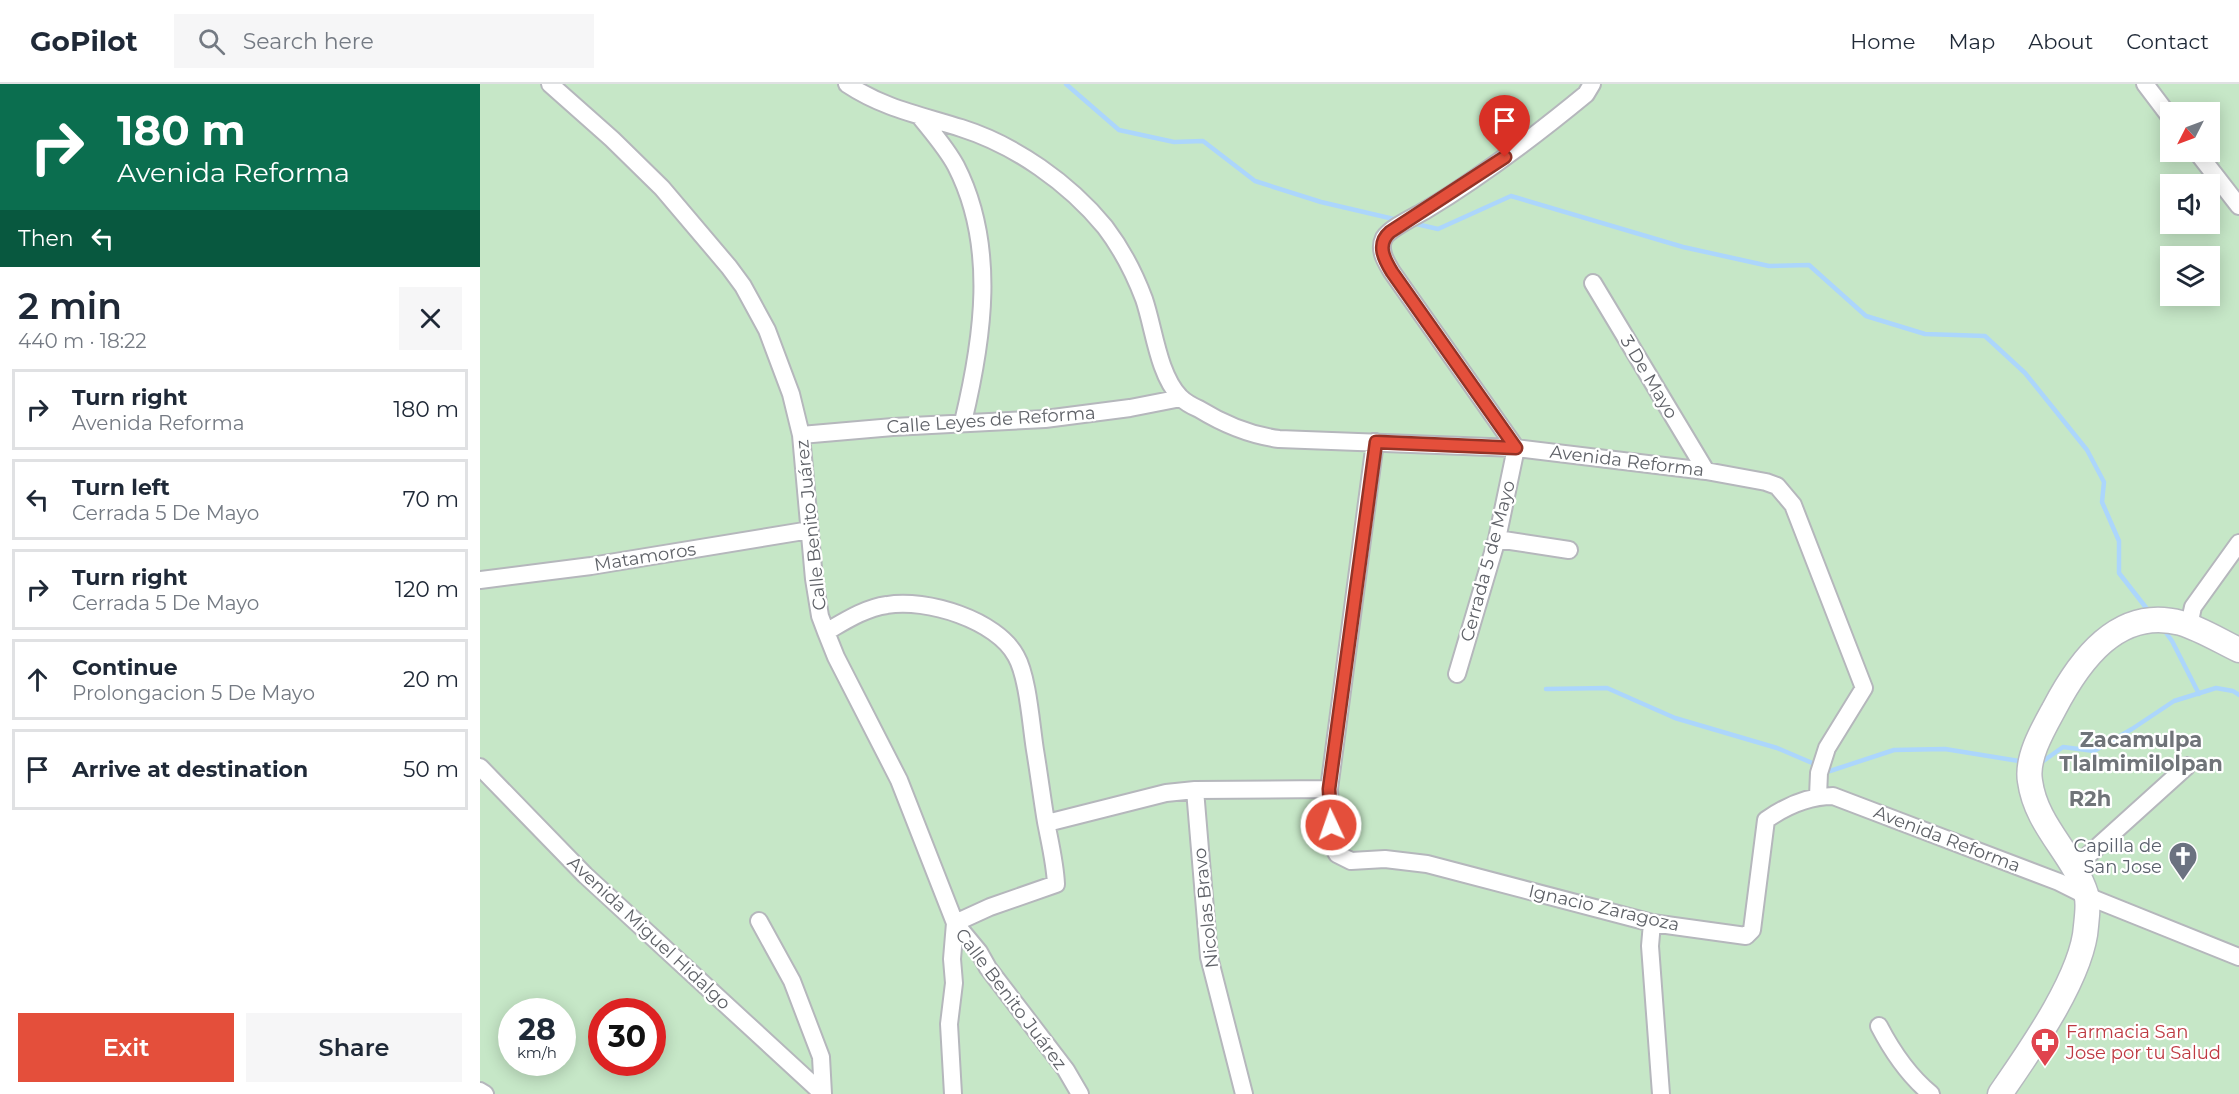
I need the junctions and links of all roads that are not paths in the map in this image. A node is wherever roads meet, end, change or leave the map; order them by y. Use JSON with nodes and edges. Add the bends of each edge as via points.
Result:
{"nodes":[{"id":1,"x":550,"y":84,"type":"edge"},
{"id":2,"x":846,"y":84,"type":"edge"},
{"id":3,"x":1592,"y":84,"type":"edge"},
{"id":4,"x":2145,"y":84,"type":"edge"},
{"id":5,"x":2160,"y":104,"type":"edge"},
{"id":6,"x":921,"y":118,"type":"junction"},
{"id":7,"x":2205,"y":162,"type":"edge"},
{"id":8,"x":2239,"y":206,"type":"edge"},
{"id":9,"x":1593,"y":283,"type":"dead end"},
{"id":10,"x":1181,"y":398,"type":"junction"},
{"id":11,"x":963,"y":422,"type":"junction"},
{"id":12,"x":801,"y":435,"type":"junction"},
{"id":13,"x":1376,"y":442,"type":"junction"},
{"id":14,"x":1516,"y":448,"type":"junction"},
{"id":15,"x":1706,"y":471,"type":"junction"},
{"id":16,"x":810,"y":530,"type":"junction"},
{"id":17,"x":1497,"y":539,"type":"junction"},
{"id":18,"x":2239,"y":543,"type":"edge"},
{"id":19,"x":1569,"y":550,"type":"dead end"},
{"id":20,"x":480,"y":580,"type":"edge"},
{"id":21,"x":2188,"y":626,"type":"junction"},
{"id":22,"x":826,"y":632,"type":"junction"},
{"id":23,"x":2239,"y":650,"type":"edge"},
{"id":24,"x":1457,"y":674,"type":"dead end"},
{"id":25,"x":2187,"y":766,"type":"dead end"},
{"id":26,"x":480,"y":768,"type":"edge"},
{"id":27,"x":1329,"y":789,"type":"junction"},
{"id":28,"x":1194,"y":790,"type":"junction"},
{"id":29,"x":1818,"y":796,"type":"junction"},
{"id":30,"x":1047,"y":823,"type":"junction"},
{"id":31,"x":2074,"y":868,"type":"junction"},
{"id":32,"x":2087,"y":896,"type":"junction"},
{"id":33,"x":759,"y":921,"type":"dead end"},
{"id":34,"x":955,"y":923,"type":"junction"},
{"id":35,"x":1652,"y":923,"type":"junction"},
{"id":36,"x":2239,"y":957,"type":"edge"},
{"id":37,"x":1880,"y":1026,"type":"dead end"},
{"id":38,"x":480,"y":1091,"type":"edge"},
{"id":39,"x":485,"y":1094,"type":"edge"},
{"id":40,"x":823,"y":1094,"type":"edge"},
{"id":41,"x":953,"y":1094,"type":"edge"},
{"id":42,"x":1080,"y":1094,"type":"edge"},
{"id":43,"x":1244,"y":1094,"type":"edge"},
{"id":44,"x":1661,"y":1094,"type":"edge"},
{"id":45,"x":1931,"y":1094,"type":"edge"},
{"id":46,"x":2000,"y":1094,"type":"edge"}],
"edges":[{"from":1,"to":12,"type":"street","name":"Calle Benito Juárez","via":[[662,188],[738,280],[775,348]]},
{"from":2,"to":6,"type":"street","via":[[876,101]]},
{"from":3,"to":14,"type":"street","via":[[1575,103],[1505,157],[1390,232],[1382,248],[1392,272]]},
{"from":4,"to":5,"type":"street"},
{"from":6,"to":10,"type":"street","via":[[961,128],[1006,148],[1052,177],[1092,212],[1135,278],[1163,365]]},
{"from":6,"to":11,"type":"street","via":[[964,183],[980,246],[981,329]]},
{"from":7,"to":8,"type":"street"},
{"from":9,"to":15,"type":"street","name":"3 De Mayo"},
{"from":10,"to":11,"type":"street","name":"Calle Leyes de Reforma","via":[[1046,419]]},
{"from":10,"to":13,"type":"street","name":"Avenida Reforma","via":[[1232,427],[1259,437]]},
{"from":11,"to":12,"type":"street","name":"Calle Leyes de Reforma"},
{"from":12,"to":16,"type":"street","name":"Calle Benito Juárez"},
{"from":13,"to":14,"type":"street","name":"Avenida Reforma"},
{"from":13,"to":27,"type":"street"},
{"from":14,"to":15,"type":"street","name":"Avenida Reforma"},
{"from":14,"to":17,"type":"street","name":"Cerrada 5 de Mayo"},
{"from":15,"to":29,"type":"street","name":"Avenida Reforma","via":[[1777,486],[1792,505],[1864,688],[1827,748],[1819,773]]},
{"from":16,"to":20,"type":"street","name":"Matamoros"},
{"from":16,"to":22,"type":"street","name":"Calle Benito Juárez","via":[[817,597]]},
{"from":17,"to":19,"type":"street"},
{"from":17,"to":24,"type":"street","name":"Cerrada 5 de Mayo"},
{"from":18,"to":21,"type":"street","via":[[2193,607]]},
{"from":21,"to":23,"type":"main road"},
{"from":21,"to":31,"type":"main road","via":[[2166,620],[2125,627],[2102,642],[2066,685],[2041,733],[2029,779],[2047,828]]},
{"from":22,"to":30,"type":"street","via":[[868,610],[901,603],[961,616],[1001,637],[1017,657],[1022,672]]},
{"from":22,"to":34,"type":"street","name":"Calle Benito Juárez","via":[[899,780]]},
{"from":25,"to":31,"type":"street"},
{"from":26,"to":40,"type":"street","name":"Avenida Miguel Hidalgo","via":[[585,875]]},
{"from":27,"to":28,"type":"street"},
{"from":27,"to":35,"type":"street","name":"Ignacio Zaragoza","via":[[1332,844],[1337,854],[1351,861],[1385,859],[1426,864]]},
{"from":28,"to":30,"type":"street","via":[[1166,793]]},
{"from":28,"to":43,"type":"street","name":"Nicolas Bravo","via":[[1209,957]]},
{"from":29,"to":32,"type":"street","name":"Avenida Reforma","via":[[1833,796],[1941,836]]},
{"from":29,"to":35,"type":"street","name":"Ignacio Zaragoza","via":[[1766,820],[1752,930],[1746,936]]},
{"from":30,"to":34,"type":"street","via":[[1056,884]]},
{"from":31,"to":32,"type":"main road"},
{"from":32,"to":36,"type":"street","name":"Avenida Reforma"},
{"from":32,"to":46,"type":"main road","via":[[2085,940],[2076,969]]},
{"from":33,"to":40,"type":"street","via":[[792,981],[821,1057]]},
{"from":34,"to":41,"type":"street","via":[[949,1024]]},
{"from":34,"to":42,"type":"street","name":"Calle Benito Juárez"},
{"from":35,"to":44,"type":"street","via":[[1650,946]]},
{"from":37,"to":45,"type":"street","via":[[1888,1044]]},
{"from":38,"to":39,"type":"street"}]}
